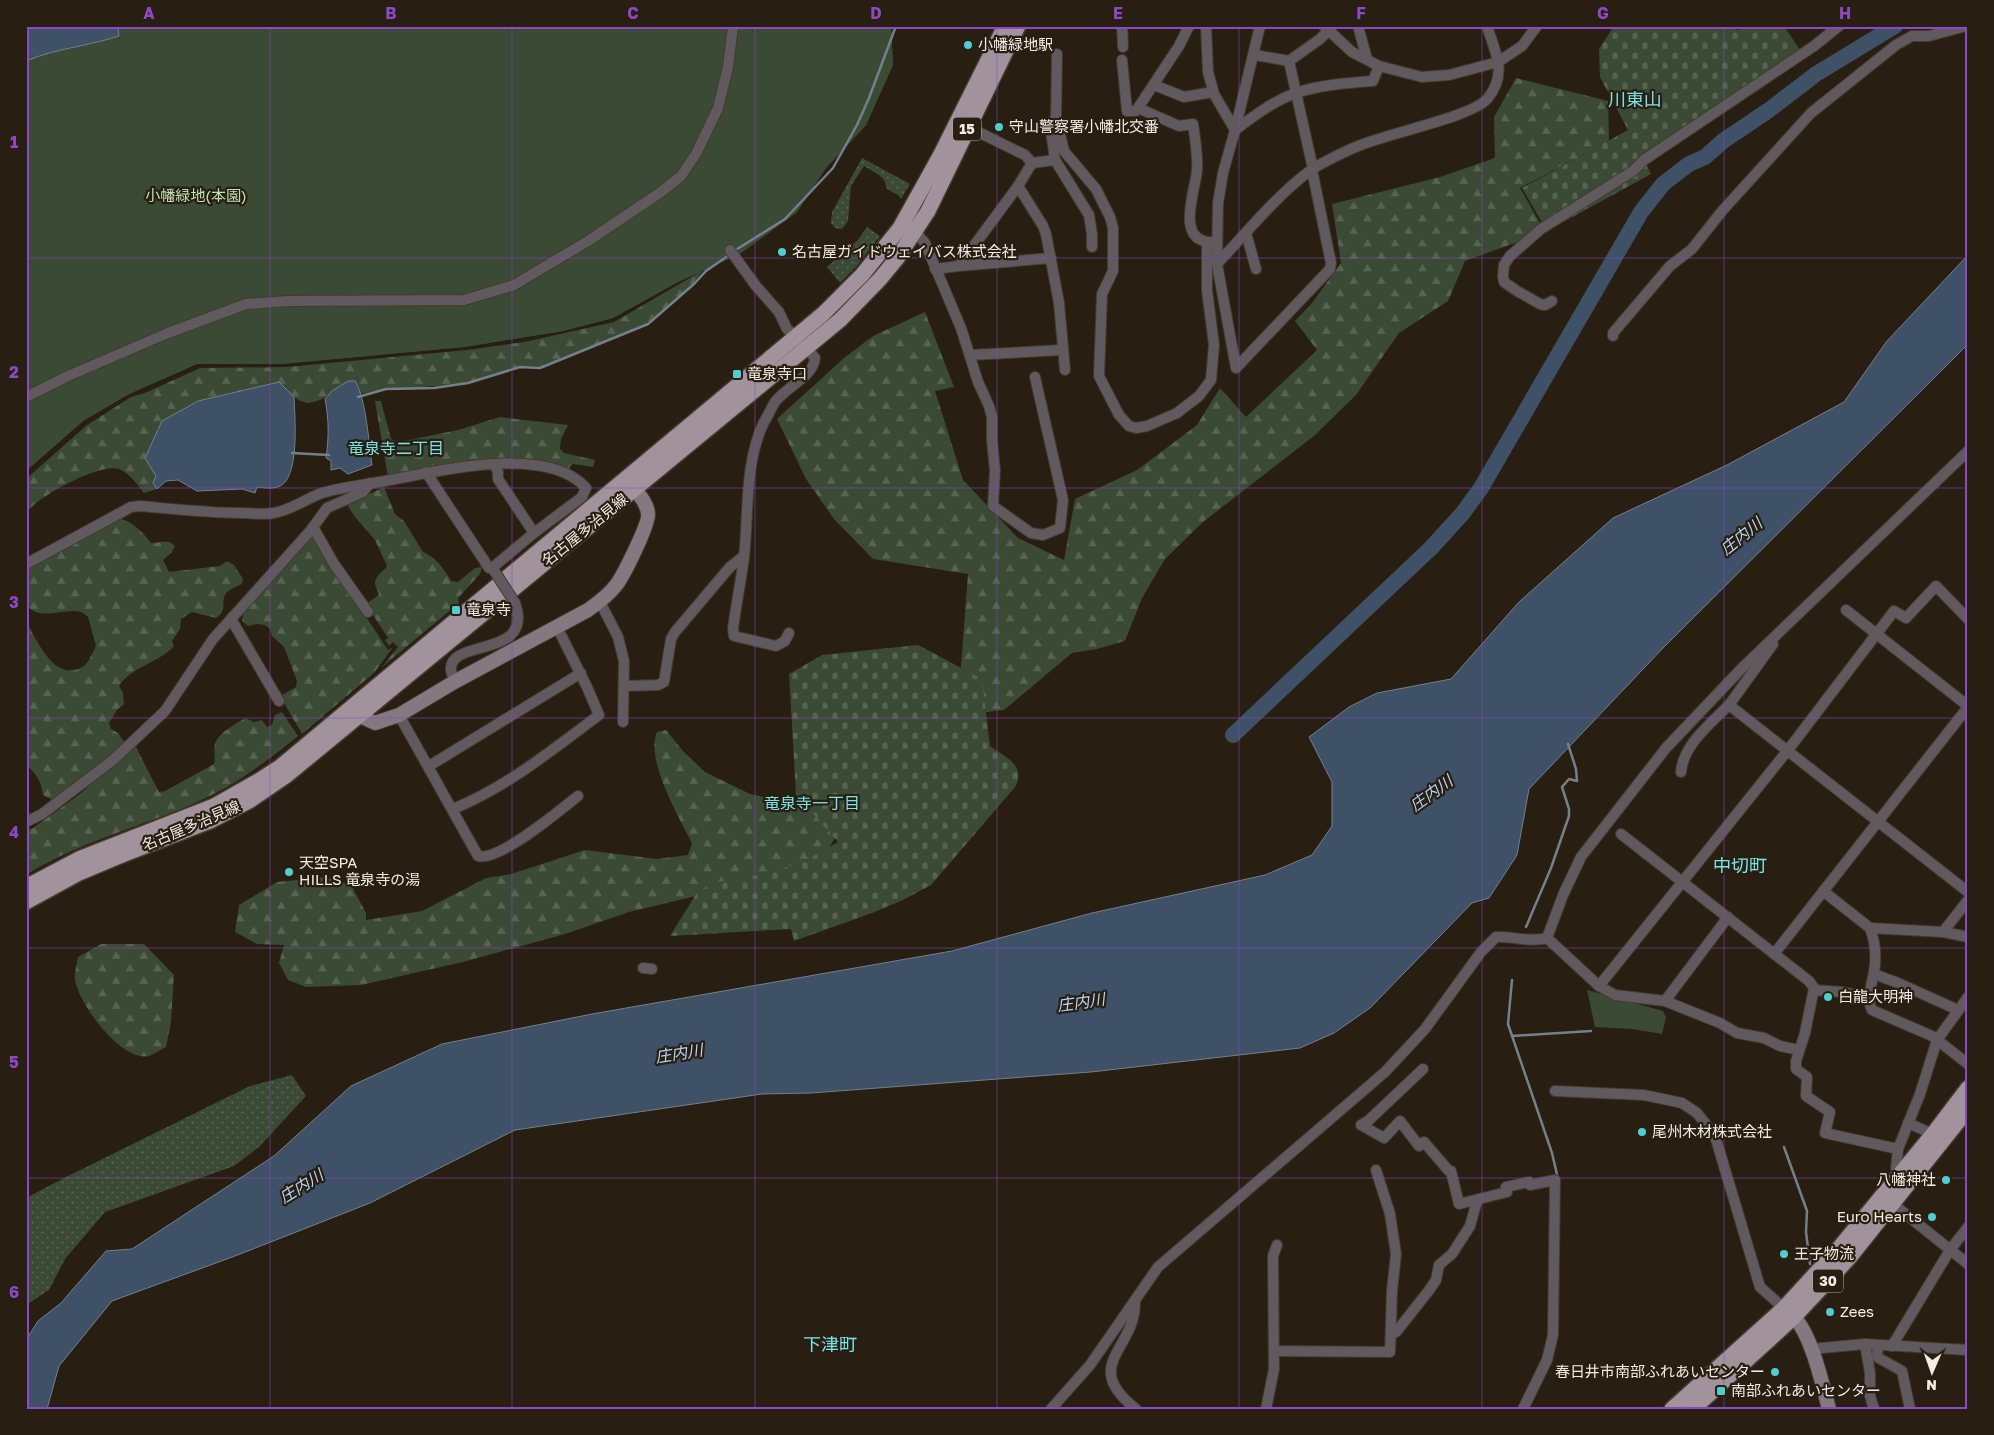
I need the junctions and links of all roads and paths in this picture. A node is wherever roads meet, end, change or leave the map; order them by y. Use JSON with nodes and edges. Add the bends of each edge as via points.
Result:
{"nodes":[{"id":1,"x":733,"y":26,"type":"edge"},
{"id":2,"x":1005,"y":26,"type":"edge"},
{"id":3,"x":1018,"y":26,"type":"edge"},
{"id":4,"x":1122,"y":26,"type":"edge"},
{"id":5,"x":1189,"y":26,"type":"edge"},
{"id":6,"x":1206,"y":26,"type":"edge"},
{"id":7,"x":1260,"y":26,"type":"edge"},
{"id":8,"x":1358,"y":26,"type":"edge"},
{"id":9,"x":1487,"y":26,"type":"edge"},
{"id":10,"x":1536,"y":26,"type":"edge"},
{"id":11,"x":1839,"y":26,"type":"edge"},
{"id":12,"x":1966,"y":26,"type":"edge"},
{"id":13,"x":1327,"y":28,"type":"edge"},
{"id":14,"x":1123,"y":48,"type":"dead end"},
{"id":15,"x":1057,"y":54,"type":"dead end"},
{"id":16,"x":1255,"y":55,"type":"junction"},
{"id":17,"x":1367,"y":59,"type":"junction"},
{"id":18,"x":1122,"y":60,"type":"dead end"},
{"id":19,"x":1289,"y":61,"type":"junction"},
{"id":20,"x":1498,"y":62,"type":"junction"},
{"id":21,"x":1379,"y":66,"type":"junction"},
{"id":22,"x":1154,"y":86,"type":"junction"},
{"id":23,"x":1213,"y":92,"type":"junction"},
{"id":24,"x":1297,"y":93,"type":"junction"},
{"id":25,"x":1138,"y":108,"type":"junction"},
{"id":26,"x":1056,"y":118,"type":"junction"},
{"id":27,"x":968,"y":127,"type":"junction"},
{"id":28,"x":1235,"y":130,"type":"junction"},
{"id":29,"x":1055,"y":160,"type":"junction"},
{"id":30,"x":1032,"y":163,"type":"junction"},
{"id":31,"x":1312,"y":170,"type":"junction"},
{"id":32,"x":1018,"y":186,"type":"junction"},
{"id":33,"x":912,"y":232,"type":"junction"},
{"id":34,"x":1246,"y":233,"type":"junction"},
{"id":35,"x":1212,"y":242,"type":"junction"},
{"id":36,"x":1092,"y":247,"type":"dead end"},
{"id":37,"x":730,"y":250,"type":"dead end"},
{"id":38,"x":1051,"y":258,"type":"junction"},
{"id":39,"x":1218,"y":264,"type":"junction"},
{"id":40,"x":960,"y":266,"type":"junction"},
{"id":41,"x":935,"y":269,"type":"junction"},
{"id":42,"x":1256,"y":269,"type":"dead end"},
{"id":43,"x":1552,"y":301,"type":"dead end"},
{"id":44,"x":796,"y":336,"type":"junction"},
{"id":45,"x":1613,"y":336,"type":"dead end"},
{"id":46,"x":806,"y":348,"type":"junction"},
{"id":47,"x":1062,"y":350,"type":"junction"},
{"id":48,"x":970,"y":355,"type":"junction"},
{"id":49,"x":1064,"y":370,"type":"dead end"},
{"id":50,"x":1035,"y":377,"type":"dead end"},
{"id":51,"x":26,"y":397,"type":"edge"},
{"id":52,"x":1968,"y":451,"type":"edge"},
{"id":53,"x":494,"y":464,"type":"junction"},
{"id":54,"x":426,"y":472,"type":"junction"},
{"id":55,"x":623,"y":481,"type":"junction"},
{"id":56,"x":370,"y":483,"type":"junction"},
{"id":57,"x":636,"y":490,"type":"junction"},
{"id":58,"x":313,"y":527,"type":"junction"},
{"id":59,"x":534,"y":533,"type":"junction"},
{"id":60,"x":744,"y":556,"type":"junction"},
{"id":61,"x":26,"y":564,"type":"edge"},
{"id":62,"x":493,"y":570,"type":"junction"},
{"id":63,"x":600,"y":602,"type":"junction"},
{"id":64,"x":1846,"y":610,"type":"dead end"},
{"id":65,"x":368,"y":612,"type":"dead end"},
{"id":66,"x":231,"y":619,"type":"junction"},
{"id":67,"x":1968,"y":619,"type":"edge"},
{"id":68,"x":557,"y":627,"type":"junction"},
{"id":69,"x":1784,"y":628,"type":"junction"},
{"id":70,"x":789,"y":633,"type":"dead end"},
{"id":71,"x":1877,"y":633,"type":"junction"},
{"id":72,"x":581,"y":673,"type":"junction"},
{"id":73,"x":456,"y":681,"type":"junction"},
{"id":74,"x":625,"y":686,"type":"junction"},
{"id":75,"x":279,"y":701,"type":"dead end"},
{"id":76,"x":1729,"y":705,"type":"junction"},
{"id":77,"x":1968,"y":706,"type":"edge"},
{"id":78,"x":399,"y":715,"type":"junction"},
{"id":79,"x":360,"y":716,"type":"junction"},
{"id":80,"x":623,"y":722,"type":"dead end"},
{"id":81,"x":1788,"y":750,"type":"junction"},
{"id":82,"x":428,"y":766,"type":"junction"},
{"id":83,"x":1681,"y":772,"type":"dead end"},
{"id":84,"x":578,"y":796,"type":"dead end"},
{"id":85,"x":453,"y":809,"type":"junction"},
{"id":86,"x":26,"y":822,"type":"edge"},
{"id":87,"x":1879,"y":822,"type":"junction"},
{"id":88,"x":1621,"y":834,"type":"dead end"},
{"id":89,"x":1682,"y":881,"type":"junction"},
{"id":90,"x":26,"y":887,"type":"edge"},
{"id":91,"x":1823,"y":892,"type":"junction"},
{"id":92,"x":1968,"y":892,"type":"edge"},
{"id":93,"x":1968,"y":900,"type":"edge"},
{"id":94,"x":26,"y":902,"type":"edge"},
{"id":95,"x":1728,"y":917,"type":"junction"},
{"id":96,"x":1870,"y":928,"type":"junction"},
{"id":97,"x":1943,"y":932,"type":"junction"},
{"id":98,"x":1968,"y":937,"type":"edge"},
{"id":99,"x":1547,"y":938,"type":"junction"},
{"id":100,"x":1774,"y":954,"type":"junction"},
{"id":101,"x":1874,"y":974,"type":"junction"},
{"id":102,"x":1599,"y":986,"type":"junction"},
{"id":103,"x":1814,"y":990,"type":"junction"},
{"id":104,"x":1870,"y":997,"type":"junction"},
{"id":105,"x":1968,"y":997,"type":"edge"},
{"id":106,"x":1664,"y":1001,"type":"junction"},
{"id":107,"x":1958,"y":1010,"type":"junction"},
{"id":108,"x":1937,"y":1040,"type":"junction"},
{"id":109,"x":1799,"y":1050,"type":"junction"},
{"id":110,"x":1968,"y":1064,"type":"edge"},
{"id":111,"x":1423,"y":1069,"type":"dead end"},
{"id":112,"x":1968,"y":1088,"type":"edge"},
{"id":113,"x":1555,"y":1091,"type":"dead end"},
{"id":114,"x":1968,"y":1109,"type":"edge"},
{"id":115,"x":1908,"y":1123,"type":"junction"},
{"id":116,"x":1926,"y":1131,"type":"dead end"},
{"id":117,"x":1898,"y":1149,"type":"junction"},
{"id":118,"x":1376,"y":1170,"type":"dead end"},
{"id":119,"x":1901,"y":1171,"type":"junction"},
{"id":120,"x":1478,"y":1201,"type":"junction"},
{"id":121,"x":1893,"y":1204,"type":"junction"},
{"id":122,"x":1968,"y":1227,"type":"edge"},
{"id":123,"x":1277,"y":1245,"type":"dead end"},
{"id":124,"x":1950,"y":1250,"type":"junction"},
{"id":125,"x":1968,"y":1264,"type":"edge"},
{"id":126,"x":1135,"y":1302,"type":"junction"},
{"id":127,"x":1789,"y":1312,"type":"junction"},
{"id":128,"x":1391,"y":1335,"type":"junction"},
{"id":129,"x":1865,"y":1344,"type":"junction"},
{"id":130,"x":1878,"y":1344,"type":"junction"},
{"id":131,"x":1892,"y":1346,"type":"junction"},
{"id":132,"x":1811,"y":1350,"type":"junction"},
{"id":133,"x":1968,"y":1350,"type":"edge"},
{"id":134,"x":1274,"y":1351,"type":"junction"},
{"id":135,"x":1052,"y":1409,"type":"edge"},
{"id":136,"x":1136,"y":1409,"type":"edge"},
{"id":137,"x":1266,"y":1409,"type":"edge"},
{"id":138,"x":1523,"y":1409,"type":"edge"},
{"id":139,"x":1672,"y":1409,"type":"edge"},
{"id":140,"x":1692,"y":1409,"type":"edge"},
{"id":141,"x":1829,"y":1409,"type":"edge"},
{"id":142,"x":1874,"y":1409,"type":"edge"},
{"id":143,"x":1910,"y":1409,"type":"edge"}],
"edges":[{"from":1,"to":51,"type":"street","via":[[720,101],[696,154],[681,176],[588,241],[514,285],[464,300],[246,304],[168,333]]},
{"from":2,"to":33,"type":"main road","name":"名古屋多治見線","number":"15","via":[[944,148]]},
{"from":3,"to":27,"type":"main road","name":"名古屋多治見線","number":"15"},
{"from":4,"to":14,"type":"street"},
{"from":5,"to":22,"type":"street"},
{"from":6,"to":23,"type":"street","via":[[1208,72]]},
{"from":7,"to":16,"type":"street"},
{"from":8,"to":17,"type":"street"},
{"from":9,"to":20,"type":"street"},
{"from":10,"to":20,"type":"street","via":[[1522,46]]},
{"from":11,"to":43,"type":"street","via":[[1644,160],[1633,171],[1540,229],[1510,256],[1504,264],[1504,282],[1540,304]]},
{"from":12,"to":45,"type":"street","via":[[1929,36],[1912,36],[1812,113],[1722,211],[1692,249],[1670,266],[1613,332]]},
{"from":13,"to":17,"type":"street","via":[[1352,52]]},
{"from":13,"to":19,"type":"street","via":[[1320,39]]},
{"from":15,"to":26,"type":"street"},
{"from":16,"to":19,"type":"street"},
{"from":16,"to":28,"type":"street"},
{"from":17,"to":21,"type":"street"},
{"from":18,"to":25,"type":"street","via":[[1127,111]]},
{"from":19,"to":24,"type":"street"},
{"from":20,"to":21,"type":"street","via":[[1449,75],[1422,77]]},
{"from":20,"to":31,"type":"street","via":[[1497,83],[1480,106],[1365,143]]},
{"from":21,"to":24,"type":"street","via":[[1373,81],[1325,86]]},
{"from":22,"to":23,"type":"street","via":[[1184,97]]},
{"from":22,"to":25,"type":"street"},
{"from":23,"to":28,"type":"street"},
{"from":24,"to":28,"type":"street","via":[[1261,111]]},
{"from":24,"to":31,"type":"street"},
{"from":25,"to":35,"type":"street","via":[[1179,126],[1193,124],[1197,168],[1190,224],[1194,237]]},
{"from":26,"to":29,"type":"street","via":[[1050,123]]},
{"from":26,"to":35,"type":"street","via":[[1064,152],[1096,189],[1112,223],[1113,271],[1102,294],[1099,376],[1119,416],[1129,426],[1147,426],[1177,413],[1199,396],[1211,380],[1214,345],[1207,290]]},
{"from":27,"to":30,"type":"street","via":[[1024,155]]},
{"from":27,"to":33,"type":"main road","name":"名古屋多治見線","number":"15","via":[[928,211]]},
{"from":28,"to":35,"type":"street","via":[[1223,173]]},
{"from":29,"to":30,"type":"street"},
{"from":29,"to":36,"type":"street","via":[[1089,215]]},
{"from":30,"to":32,"type":"street"},
{"from":31,"to":34,"type":"street"},
{"from":31,"to":39,"type":"street","via":[[1330,269],[1236,368]]},
{"from":32,"to":38,"type":"street","via":[[1043,226]]},
{"from":32,"to":40,"type":"street"},
{"from":33,"to":41,"type":"street"},
{"from":33,"to":44,"type":"main road","name":"名古屋多治見線","number":"15"},
{"from":33,"to":46,"type":"main road","name":"名古屋多治見線","number":"15","via":[[873,286],[840,320]]},
{"from":34,"to":39,"type":"street"},
{"from":34,"to":42,"type":"street"},
{"from":35,"to":39,"type":"street"},
{"from":37,"to":44,"type":"street"},
{"from":38,"to":40,"type":"street"},
{"from":38,"to":47,"type":"street"},
{"from":40,"to":41,"type":"street"},
{"from":41,"to":48,"type":"street"},
{"from":44,"to":46,"type":"street"},
{"from":44,"to":55,"type":"main road","name":"名古屋多治見線","number":"15"},
{"from":46,"to":57,"type":"main road","name":"名古屋多治見線","number":"15"},
{"from":46,"to":60,"type":"street","via":[[814,358],[814,365],[775,402],[755,449],[748,492]]},
{"from":47,"to":48,"type":"street"},
{"from":47,"to":49,"type":"street"},
{"from":48,"to":50,"type":"street","via":[[992,417],[993,506],[1031,534],[1043,535],[1060,528],[1063,500]]},
{"from":52,"to":69,"type":"street"},
{"from":53,"to":54,"type":"street"},
{"from":53,"to":59,"type":"street","via":[[498,480]]},
{"from":53,"to":59,"type":"street","via":[[550,469],[579,480],[586,488],[582,497]]},
{"from":54,"to":56,"type":"street"},
{"from":54,"to":62,"type":"street"},
{"from":55,"to":57,"type":"street"},
{"from":55,"to":90,"type":"main road","name":"名古屋多治見線","number":"15","via":[[272,772],[214,806],[81,858]]},
{"from":56,"to":58,"type":"street","via":[[363,492],[327,508]]},
{"from":56,"to":61,"type":"street","via":[[322,493],[273,513],[131,507]]},
{"from":57,"to":63,"type":"street","via":[[649,516],[617,585]]},
{"from":57,"to":79,"type":"main road","name":"名古屋多治見線","number":"15"},
{"from":58,"to":65,"type":"street"},
{"from":58,"to":66,"type":"street"},
{"from":59,"to":62,"type":"street"},
{"from":60,"to":70,"type":"street","via":[[734,636],[776,646],[785,641]]},
{"from":60,"to":74,"type":"street","via":[[730,567],[675,632],[664,682]]},
{"from":62,"to":73,"type":"street","bridge":true,"via":[[515,603],[518,620],[508,638],[458,656],[451,670]]},
{"from":63,"to":68,"type":"street"},
{"from":63,"to":74,"type":"street","via":[[618,637],[624,661]]},
{"from":64,"to":71,"type":"street"},
{"from":66,"to":75,"type":"street"},
{"from":66,"to":86,"type":"street","via":[[213,639],[166,711],[106,766],[42,814]]},
{"from":67,"to":71,"type":"street","via":[[1936,586],[1906,618],[1894,611]]},
{"from":68,"to":72,"type":"street"},
{"from":68,"to":73,"type":"street"},
{"from":69,"to":76,"type":"street"},
{"from":69,"to":99,"type":"street","via":[[1666,748],[1600,831],[1581,857]]},
{"from":71,"to":77,"type":"street"},
{"from":71,"to":81,"type":"street"},
{"from":72,"to":82,"type":"street"},
{"from":72,"to":85,"type":"street","via":[[599,715],[494,790]]},
{"from":73,"to":78,"type":"street"},
{"from":74,"to":80,"type":"street"},
{"from":76,"to":81,"type":"street"},
{"from":76,"to":83,"type":"street","via":[[1696,739],[1682,763]]},
{"from":77,"to":87,"type":"street"},
{"from":78,"to":79,"type":"street","via":[[375,723]]},
{"from":78,"to":82,"type":"street"},
{"from":79,"to":94,"type":"main road","name":"名古屋多治見線","number":"15","via":[[288,776],[249,801],[210,821],[79,873]]},
{"from":81,"to":87,"type":"street"},
{"from":81,"to":89,"type":"street"},
{"from":82,"to":85,"type":"street"},
{"from":84,"to":85,"type":"street","via":[[525,836],[484,857],[478,856]]},
{"from":87,"to":91,"type":"street"},
{"from":87,"to":92,"type":"street"},
{"from":88,"to":89,"type":"street"},
{"from":89,"to":95,"type":"street"},
{"from":89,"to":102,"type":"street"},
{"from":91,"to":96,"type":"street"},
{"from":91,"to":100,"type":"street"},
{"from":93,"to":97,"type":"street"},
{"from":95,"to":100,"type":"street"},
{"from":95,"to":106,"type":"street"},
{"from":96,"to":97,"type":"street"},
{"from":96,"to":101,"type":"street","via":[[1875,956]]},
{"from":97,"to":98,"type":"street"},
{"from":99,"to":102,"type":"street"},
{"from":99,"to":126,"type":"street","via":[[1537,942],[1496,936],[1425,1029],[1385,1072],[1158,1267]]},
{"from":100,"to":103,"type":"street","via":[[1809,981]]},
{"from":101,"to":104,"type":"street"},
{"from":101,"to":107,"type":"street"},
{"from":102,"to":106,"type":"street","via":[[1615,995]]},
{"from":103,"to":104,"type":"street"},
{"from":103,"to":109,"type":"street"},
{"from":104,"to":108,"type":"street","via":[[1870,1006],[1878,1013]]},
{"from":105,"to":107,"type":"street"},
{"from":106,"to":109,"type":"street","via":[[1737,1033]]},
{"from":107,"to":108,"type":"street"},
{"from":108,"to":110,"type":"street"},
{"from":108,"to":115,"type":"street"},
{"from":109,"to":117,"type":"street","via":[[1796,1069],[1807,1076],[1806,1096],[1830,1112],[1826,1133]]},
{"from":111,"to":120,"type":"street","via":[[1361,1125],[1384,1138],[1400,1122],[1419,1146],[1424,1142],[1451,1171],[1459,1204]]},
{"from":112,"to":119,"type":"main road","number":"30"},
{"from":113,"to":127,"type":"street","via":[[1644,1095],[1682,1103],[1697,1113],[1715,1136],[1760,1287]]},
{"from":114,"to":121,"type":"main road","number":"30"},
{"from":115,"to":116,"type":"street"},
{"from":115,"to":117,"type":"street"},
{"from":117,"to":119,"type":"street","via":[[1896,1168]]},
{"from":118,"to":128,"type":"street","via":[[1390,1214],[1396,1254]]},
{"from":119,"to":127,"type":"main road","number":"30"},
{"from":120,"to":128,"type":"street","via":[[1470,1226],[1452,1254],[1439,1265],[1436,1280]]},
{"from":120,"to":138,"type":"street","via":[[1507,1192],[1506,1187],[1555,1180],[1553,1335],[1547,1360]]},
{"from":121,"to":124,"type":"street"},
{"from":121,"to":127,"type":"main road","number":"30","via":[[1849,1258]]},
{"from":122,"to":124,"type":"street"},
{"from":123,"to":134,"type":"street","via":[[1273,1256]]},
{"from":124,"to":125,"type":"street"},
{"from":124,"to":131,"type":"street"},
{"from":126,"to":135,"type":"street","via":[[1090,1365]]},
{"from":126,"to":136,"type":"street","via":[[1132,1322],[1113,1359],[1111,1381]]},
{"from":127,"to":132,"type":"street","via":[[1802,1325]]},
{"from":127,"to":139,"type":"main road","number":"30"},
{"from":127,"to":140,"type":"main road","number":"30"},
{"from":128,"to":134,"type":"street","via":[[1390,1352]]},
{"from":129,"to":130,"type":"street"},
{"from":129,"to":132,"type":"street"},
{"from":129,"to":142,"type":"street"},
{"from":130,"to":131,"type":"street"},
{"from":130,"to":143,"type":"street","via":[[1877,1357],[1902,1372]]},
{"from":131,"to":133,"type":"street"},
{"from":132,"to":141,"type":"street"},
{"from":134,"to":137,"type":"street"}]}
